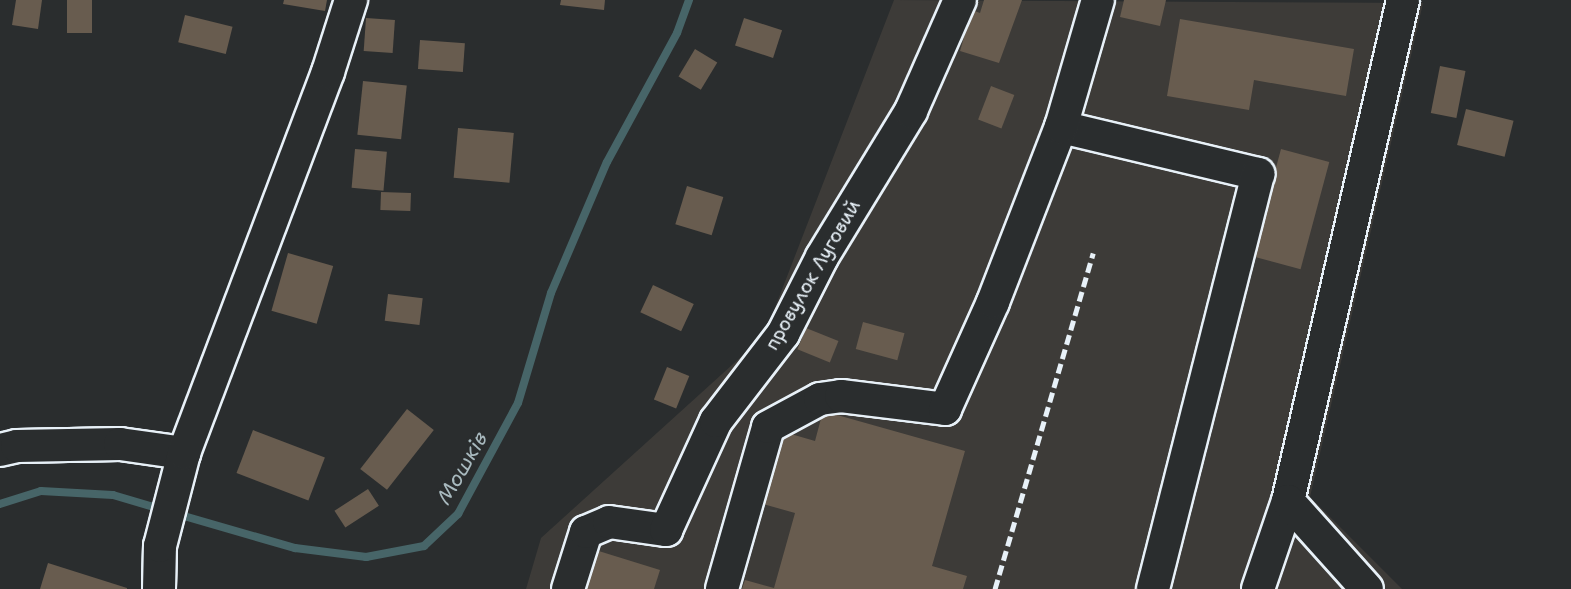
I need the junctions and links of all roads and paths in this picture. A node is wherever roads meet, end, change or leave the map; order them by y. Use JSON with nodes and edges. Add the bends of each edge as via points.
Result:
{"nodes":[{"id":1,"x":351,"y":0,"type":"edge"},
{"id":2,"x":960,"y":0,"type":"edge"},
{"id":3,"x":1098,"y":0,"type":"edge"},
{"id":4,"x":1402,"y":0,"type":"edge"},
{"id":5,"x":1061,"y":127,"type":"junction"},
{"id":6,"x":0,"y":450,"type":"edge"},
{"id":7,"x":181,"y":465,"type":"junction"},
{"id":8,"x":1288,"y":501,"type":"junction"},
{"id":9,"x":159,"y":589,"type":"edge"},
{"id":10,"x":568,"y":589,"type":"edge"},
{"id":11,"x":722,"y":589,"type":"edge"},
{"id":12,"x":1153,"y":589,"type":"edge"},
{"id":13,"x":1258,"y":589,"type":"edge"},
{"id":14,"x":1367,"y":589,"type":"edge"}],
"edges":[{"from":1,"to":7,"type":"street"},
{"from":2,"to":10,"type":"street","name":"провулок Луговий","via":[[911,111],[822,257],[783,334],[716,421],[666,530],[609,522],[586,532]]},
{"from":3,"to":5,"type":"street"},
{"from":4,"to":8,"type":"street"},
{"from":5,"to":11,"type":"street","via":[[993,302],[945,409],[841,396],[820,399],[768,427]]},
{"from":5,"to":12,"type":"street","via":[[1258,174]]},
{"from":6,"to":7,"type":"street","via":[[29,445],[120,444]]},
{"from":7,"to":9,"type":"street","via":[[160,546]]},
{"from":8,"to":13,"type":"street"},
{"from":8,"to":14,"type":"street"}]}
